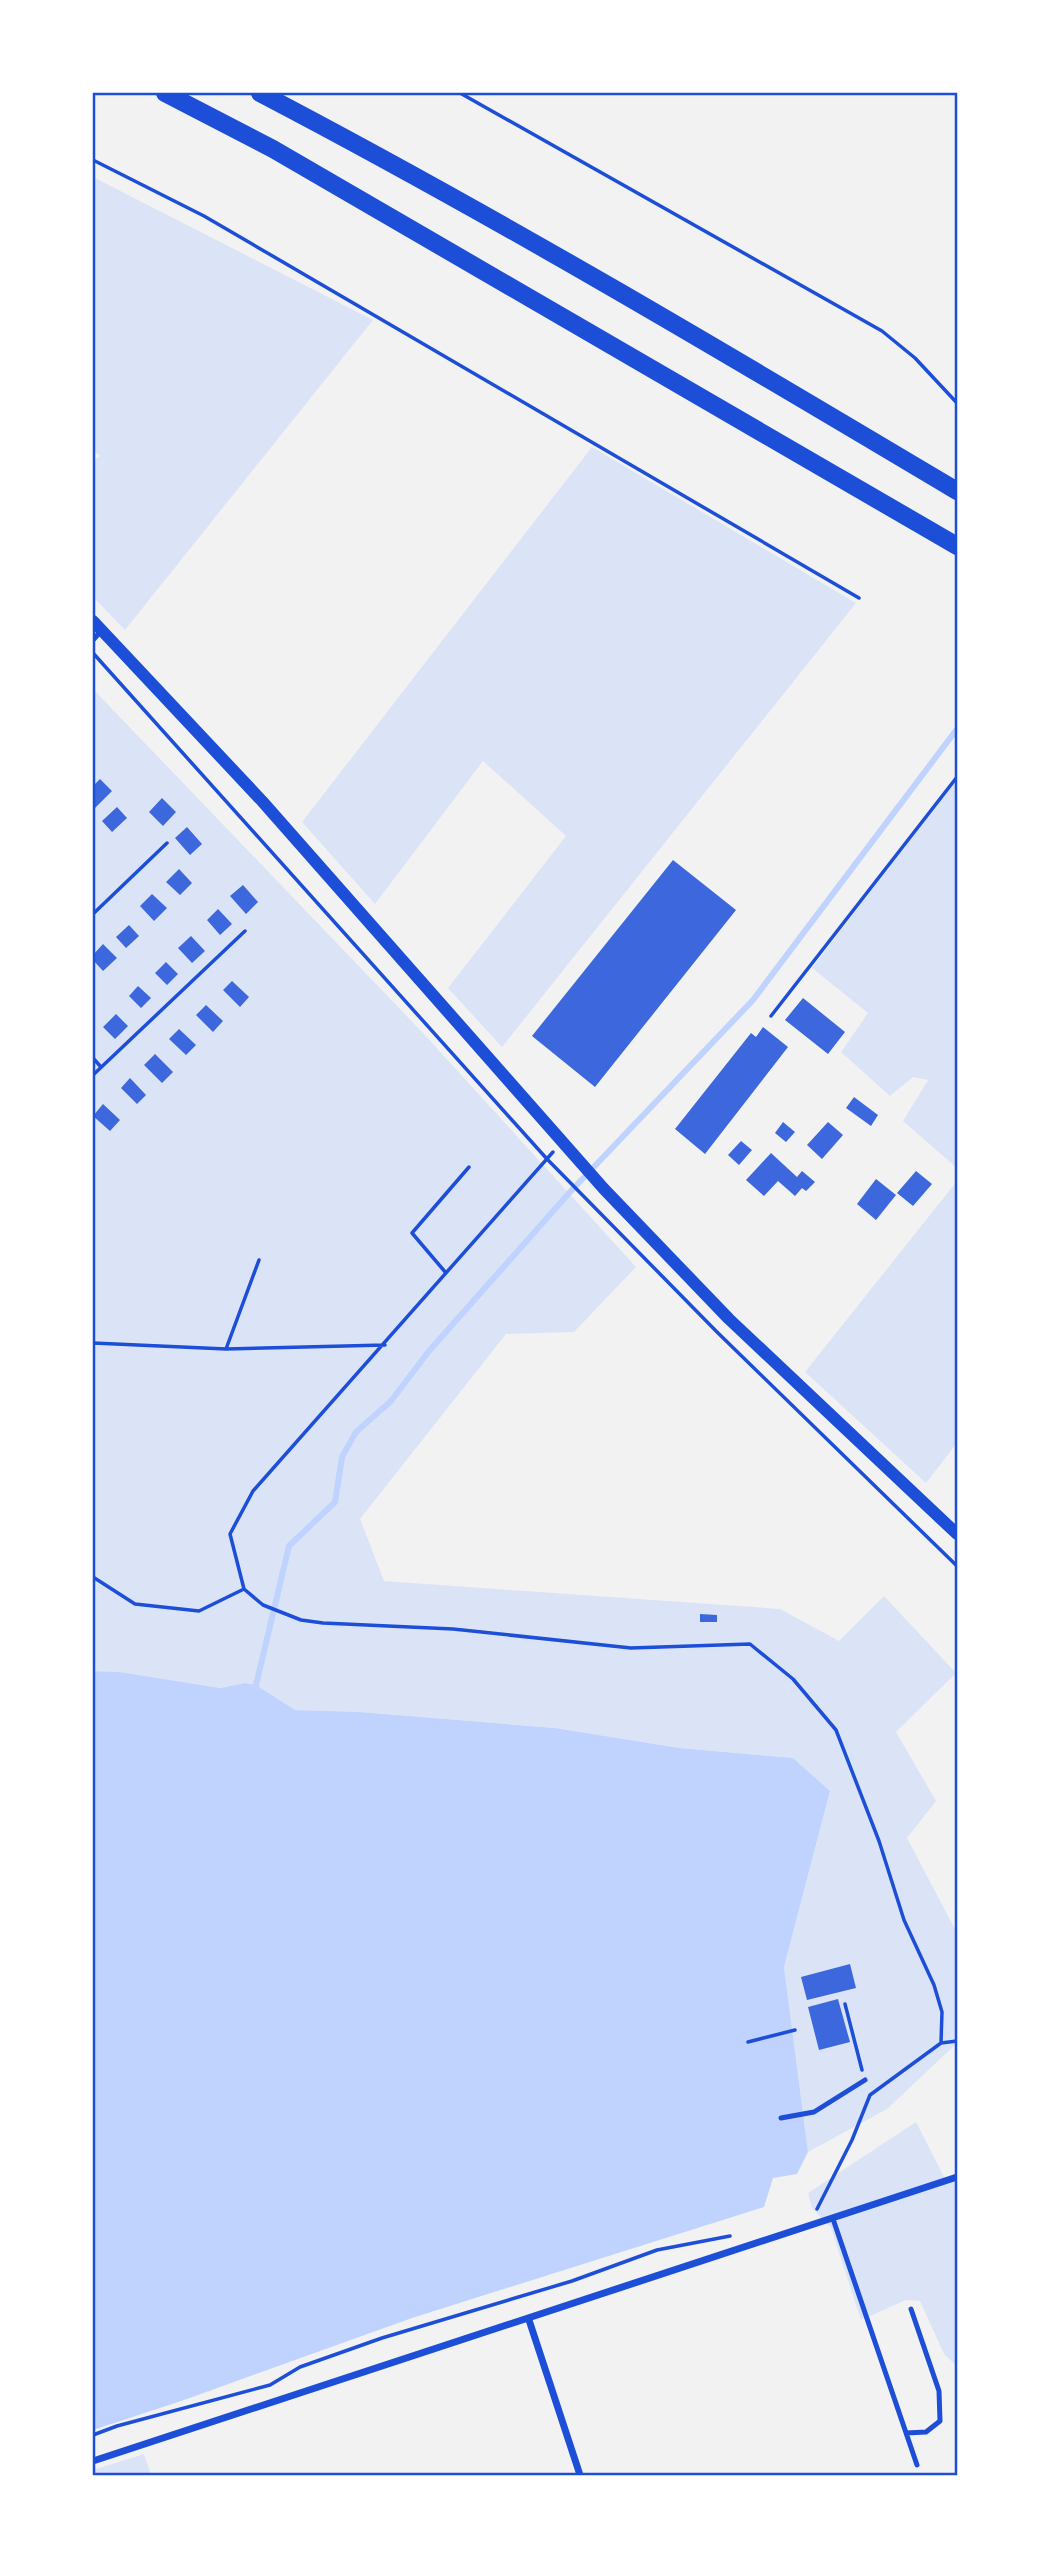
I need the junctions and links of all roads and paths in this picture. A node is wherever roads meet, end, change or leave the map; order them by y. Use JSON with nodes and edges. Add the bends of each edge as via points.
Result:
{"nodes":[{"id":1,"x":165,"y":93,"type":"edge"},
{"id":2,"x":260,"y":93,"type":"edge"},
{"id":3,"x":460,"y":93,"type":"edge"},
{"id":4,"x":93,"y":160,"type":"edge"},
{"id":5,"x":957,"y":403,"type":"edge"},
{"id":6,"x":957,"y":491,"type":"edge"},
{"id":7,"x":957,"y":546,"type":"edge"},
{"id":8,"x":859,"y":598,"type":"dead end"},
{"id":9,"x":96,"y":630,"type":"edge"},
{"id":10,"x":93,"y":653,"type":"edge"},
{"id":11,"x":957,"y":777,"type":"edge"},
{"id":12,"x":167,"y":843,"type":"dead end"},
{"id":13,"x":93,"y":914,"type":"edge"},
{"id":14,"x":246,"y":931,"type":"dead end"},
{"id":15,"x":771,"y":1016,"type":"dead end"},
{"id":16,"x":93,"y":1058,"type":"edge"},
{"id":17,"x":101,"y":1067,"type":"junction"},
{"id":18,"x":93,"y":1075,"type":"edge"},
{"id":19,"x":561,"y":1144,"type":"junction"},
{"id":20,"x":547,"y":1159,"type":"junction"},
{"id":21,"x":469,"y":1167,"type":"dead end"},
{"id":22,"x":259,"y":1260,"type":"dead end"},
{"id":23,"x":446,"y":1273,"type":"junction"},
{"id":24,"x":93,"y":1343,"type":"edge"},
{"id":25,"x":384,"y":1345,"type":"junction"},
{"id":26,"x":226,"y":1349,"type":"junction"},
{"id":27,"x":957,"y":1534,"type":"edge"},
{"id":28,"x":957,"y":1566,"type":"edge"},
{"id":29,"x":93,"y":1577,"type":"edge"},
{"id":30,"x":244,"y":1589,"type":"junction"},
{"id":31,"x":845,"y":2004,"type":"dead end"},
{"id":32,"x":795,"y":2030,"type":"dead end"},
{"id":33,"x":957,"y":2041,"type":"edge"},
{"id":34,"x":748,"y":2042,"type":"dead end"},
{"id":35,"x":941,"y":2043,"type":"junction"},
{"id":36,"x":865,"y":2080,"type":"junction"},
{"id":37,"x":870,"y":2095,"type":"junction"},
{"id":38,"x":781,"y":2118,"type":"dead end"},
{"id":39,"x":957,"y":2177,"type":"edge"},
{"id":40,"x":816,"y":2210,"type":"junction"},
{"id":41,"x":806,"y":2213,"type":"dead end"},
{"id":42,"x":833,"y":2218,"type":"junction"},
{"id":43,"x":815,"y":2224,"type":"junction"},
{"id":44,"x":740,"y":2233,"type":"dead end"},
{"id":45,"x":911,"y":2309,"type":"dead end"},
{"id":46,"x":529,"y":2320,"type":"junction"},
{"id":47,"x":906,"y":2432,"type":"junction"},
{"id":48,"x":93,"y":2435,"type":"edge"},
{"id":49,"x":93,"y":2461,"type":"edge"},
{"id":50,"x":917,"y":2465,"type":"dead end"},
{"id":51,"x":580,"y":2475,"type":"edge"}],
"edges":[{"from":1,"to":7,"type":"highway","via":[[332,183]]},
{"from":2,"to":6,"type":"highway","via":[[722,350]]},
{"from":3,"to":5,"type":"path","via":[[882,331]]},
{"from":4,"to":8,"type":"path","via":[[204,216]]},
{"from":9,"to":19,"type":"street","via":[[262,801]]},
{"from":10,"to":20,"type":"path"},
{"from":11,"to":15,"type":"path"},
{"from":12,"to":13,"type":"path"},
{"from":14,"to":17,"type":"path"},
{"from":16,"to":17,"type":"path"},
{"from":17,"to":18,"type":"path"},
{"from":19,"to":20,"type":"path"},
{"from":19,"to":27,"type":"street","via":[[729,1319]]},
{"from":20,"to":23,"type":"path"},
{"from":20,"to":28,"type":"path","via":[[716,1332]]},
{"from":21,"to":23,"type":"path","via":[[412,1233]]},
{"from":22,"to":26,"type":"path"},
{"from":23,"to":25,"type":"path"},
{"from":24,"to":26,"type":"path"},
{"from":25,"to":26,"type":"path"},
{"from":25,"to":30,"type":"path","via":[[253,1491],[230,1534]]},
{"from":29,"to":30,"type":"path","via":[[135,1604],[199,1611]]},
{"from":30,"to":35,"type":"path","via":[[262,1605],[323,1623],[453,1629],[631,1648],[750,1644],[793,1679],[835,1730],[904,1920],[934,1985],[942,2012]]},
{"from":31,"to":36,"type":"path"},
{"from":32,"to":34,"type":"path"},
{"from":33,"to":35,"type":"path"},
{"from":35,"to":37,"type":"path"},
{"from":36,"to":37,"type":"path"},
{"from":36,"to":38,"type":"lane","via":[[814,2112]]},
{"from":37,"to":40,"type":"path"},
{"from":39,"to":42,"type":"street"},
{"from":40,"to":41,"type":"path"},
{"from":40,"to":43,"type":"path"},
{"from":42,"to":43,"type":"street"},
{"from":42,"to":47,"type":"lane"},
{"from":43,"to":46,"type":"street"},
{"from":44,"to":48,"type":"path","via":[[657,2250],[572,2281],[382,2338],[300,2367],[270,2385]]},
{"from":45,"to":47,"type":"lane","via":[[939,2391],[940,2421],[926,2432]]},
{"from":46,"to":49,"type":"street"},
{"from":46,"to":51,"type":"street"},
{"from":47,"to":50,"type":"lane"}]}
